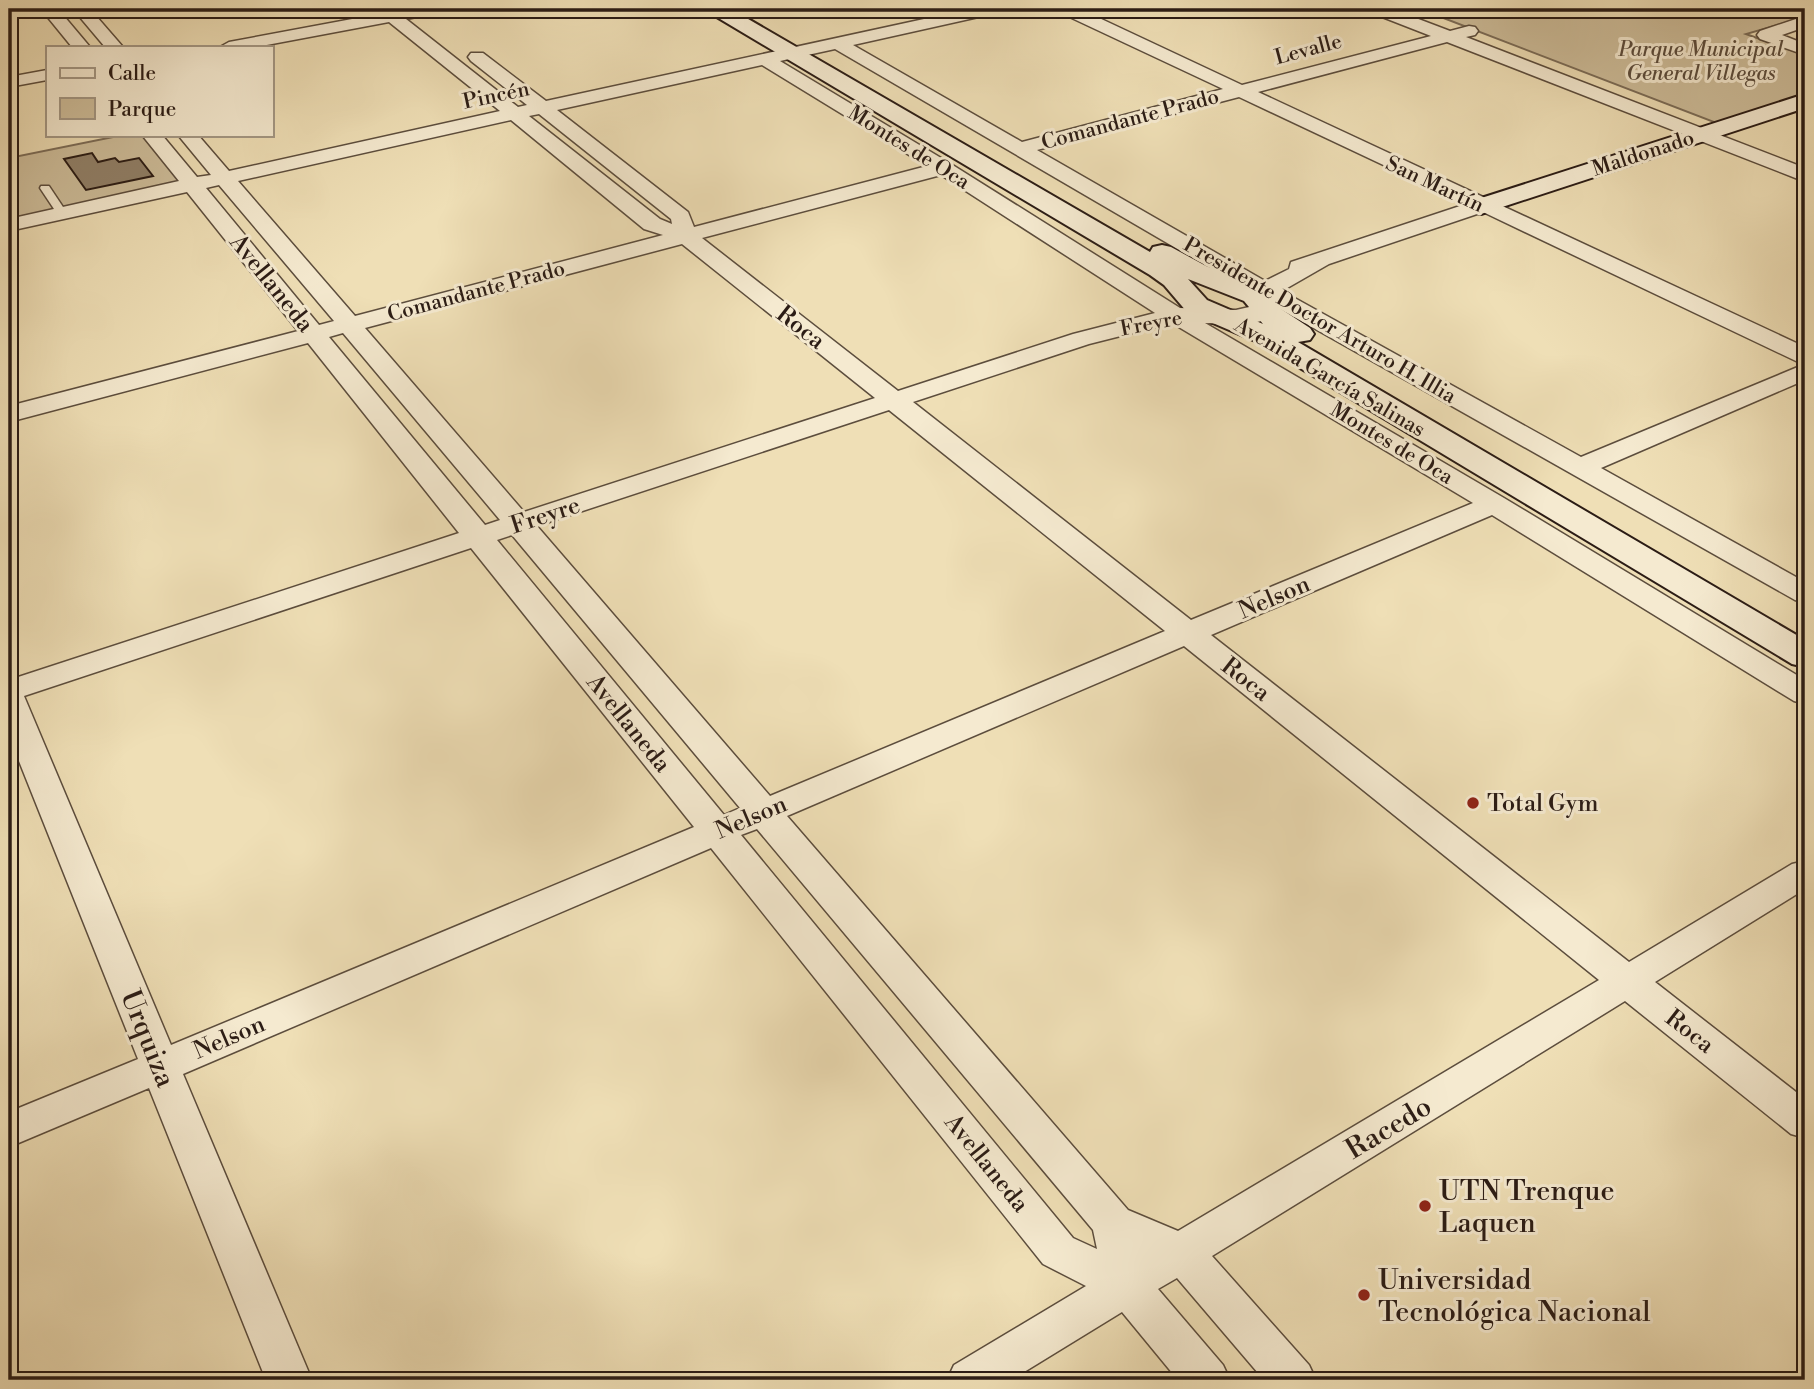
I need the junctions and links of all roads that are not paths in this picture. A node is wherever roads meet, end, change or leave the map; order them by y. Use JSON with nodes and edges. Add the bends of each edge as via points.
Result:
{"nodes":[{"id":1,"x":50,"y":9,"type":"edge"},
{"id":2,"x":81,"y":9,"type":"edge"},
{"id":3,"x":717,"y":9,"type":"edge"},
{"id":4,"x":746,"y":9,"type":"edge"},
{"id":5,"x":992,"y":9,"type":"edge"},
{"id":6,"x":1067,"y":9,"type":"edge"},
{"id":7,"x":1378,"y":9,"type":"edge"},
{"id":8,"x":1413,"y":9,"type":"edge"},
{"id":9,"x":422,"y":10,"type":"edge"},
{"id":10,"x":387,"y":13,"type":"edge"},
{"id":11,"x":1805,"y":21,"type":"edge"},
{"id":12,"x":439,"y":27,"type":"dead end"},
{"id":13,"x":1469,"y":30,"type":"junction"},
{"id":14,"x":1448,"y":36,"type":"junction"},
{"id":15,"x":460,"y":43,"type":"dead end"},
{"id":16,"x":80,"y":46,"type":"edge"},
{"id":17,"x":113,"y":46,"type":"edge"},
{"id":18,"x":234,"y":46,"type":"edge"},
{"id":19,"x":1805,"y":50,"type":"edge"},
{"id":20,"x":802,"y":51,"type":"junction"},
{"id":21,"x":46,"y":64,"type":"edge"},
{"id":22,"x":9,"y":71,"type":"edge"},
{"id":23,"x":46,"y":75,"type":"edge"},
{"id":24,"x":9,"y":82,"type":"edge"},
{"id":25,"x":1239,"y":90,"type":"junction"},
{"id":26,"x":1805,"y":101,"type":"edge"},
{"id":27,"x":542,"y":108,"type":"junction"},
{"id":28,"x":514,"y":114,"type":"junction"},
{"id":29,"x":1711,"y":131,"type":"junction"},
{"id":30,"x":153,"y":136,"type":"edge"},
{"id":31,"x":189,"y":136,"type":"edge"},
{"id":32,"x":1021,"y":148,"type":"junction"},
{"id":33,"x":1805,"y":160,"type":"edge"},
{"id":34,"x":944,"y":168,"type":"junction"},
{"id":35,"x":1805,"y":175,"type":"edge"},
{"id":36,"x":224,"y":177,"type":"junction"},
{"id":37,"x":192,"y":185,"type":"junction"},
{"id":38,"x":45,"y":188,"type":"dead end"},
{"id":39,"x":1481,"y":205,"type":"junction"},
{"id":40,"x":62,"y":213,"type":"junction"},
{"id":41,"x":9,"y":225,"type":"edge"},
{"id":42,"x":686,"y":236,"type":"junction"},
{"id":43,"x":1320,"y":261,"type":"junction"},
{"id":44,"x":1239,"y":282,"type":"junction"},
{"id":45,"x":1267,"y":302,"type":"junction"},
{"id":46,"x":1172,"y":303,"type":"junction"},
{"id":47,"x":1219,"y":315,"type":"junction"},
{"id":48,"x":349,"y":324,"type":"junction"},
{"id":49,"x":313,"y":334,"type":"junction"},
{"id":50,"x":1805,"y":356,"type":"edge"},
{"id":51,"x":1805,"y":371,"type":"edge"},
{"id":52,"x":893,"y":400,"type":"junction"},
{"id":53,"x":9,"y":414,"type":"edge"},
{"id":54,"x":1581,"y":467,"type":"junction"},
{"id":55,"x":1494,"y":504,"type":"junction"},
{"id":56,"x":519,"y":524,"type":"junction"},
{"id":57,"x":478,"y":537,"type":"junction"},
{"id":58,"x":1805,"y":594,"type":"edge"},
{"id":59,"x":1805,"y":625,"type":"edge"},
{"id":60,"x":1188,"y":633,"type":"junction"},
{"id":61,"x":1805,"y":656,"type":"edge"},
{"id":62,"x":9,"y":690,"type":"edge"},
{"id":63,"x":1805,"y":694,"type":"edge"},
{"id":64,"x":9,"y":697,"type":"edge"},
{"id":65,"x":764,"y":812,"type":"junction"},
{"id":66,"x":717,"y":831,"type":"junction"},
{"id":67,"x":1805,"y":873,"type":"edge"},
{"id":68,"x":1627,"y":981,"type":"junction"},
{"id":69,"x":160,"y":1066,"type":"junction"},
{"id":70,"x":1805,"y":1122,"type":"edge"},
{"id":71,"x":9,"y":1130,"type":"edge"},
{"id":72,"x":1113,"y":1223,"type":"junction"},
{"id":73,"x":1182,"y":1252,"type":"junction"},
{"id":74,"x":1127,"y":1285,"type":"junction"},
{"id":75,"x":289,"y":1380,"type":"edge"},
{"id":76,"x":970,"y":1380,"type":"edge"},
{"id":77,"x":1207,"y":1380,"type":"edge"},
{"id":78,"x":1293,"y":1380,"type":"edge"}],
"edges":[{"from":1,"to":16,"type":"street"},
{"from":2,"to":17,"type":"street"},
{"from":3,"to":20,"type":"main road","name":"Avenida García Salinas"},
{"from":4,"to":20,"type":"main road","name":"Avenida García Salinas"},
{"from":5,"to":20,"type":"street","name":"Pincén"},
{"from":6,"to":25,"type":"street","name":"San Martín"},
{"from":7,"to":14,"type":"street"},
{"from":8,"to":13,"type":"street"},
{"from":9,"to":10,"type":"street"},
{"from":9,"to":12,"type":"street"},
{"from":10,"to":18,"type":"street"},
{"from":10,"to":28,"type":"street","name":"Roca"},
{"from":11,"to":19,"type":"street","via":[[1766,35]]},
{"from":13,"to":14,"type":"street","name":"Levalle"},
{"from":13,"to":29,"type":"street"},
{"from":14,"to":25,"type":"street","name":"Levalle"},
{"from":14,"to":29,"type":"street"},
{"from":15,"to":27,"type":"street","name":"Roca"},
{"from":20,"to":27,"type":"street","name":"Pincén"},
{"from":20,"to":32,"type":"street","name":"Presidente Doctor Arturo H. Illia"},
{"from":20,"to":34,"type":"street","name":"Montes de Oca"},
{"from":20,"to":44,"type":"main road","name":"Avenida García Salinas","via":[[1196,272]]},
{"from":20,"to":46,"type":"main road","name":"Avenida García Salinas","via":[[1160,269]]},
{"from":21,"to":22,"type":"street"},
{"from":23,"to":24,"type":"street"},
{"from":25,"to":32,"type":"street","name":"Comandante Prado"},
{"from":25,"to":39,"type":"street","name":"San Martín"},
{"from":26,"to":29,"type":"main road","name":"Maldonado"},
{"from":27,"to":28,"type":"street","name":"Pincén"},
{"from":27,"to":42,"type":"street","name":"Roca","via":[[681,216]]},
{"from":28,"to":36,"type":"street","name":"Pincén"},
{"from":28,"to":42,"type":"street","name":"Roca","via":[[652,224]]},
{"from":29,"to":33,"type":"street"},
{"from":29,"to":35,"type":"street"},
{"from":29,"to":39,"type":"main road","name":"Maldonado"},
{"from":30,"to":37,"type":"street","name":"Avellaneda"},
{"from":31,"to":36,"type":"street","name":"Avellaneda"},
{"from":32,"to":44,"type":"street","name":"Presidente Doctor Arturo H. Illia"},
{"from":34,"to":42,"type":"street","name":"Comandante Prado"},
{"from":34,"to":46,"type":"street","name":"Montes de Oca"},
{"from":36,"to":37,"type":"street","name":"Pincén"},
{"from":36,"to":48,"type":"street","name":"Avellaneda"},
{"from":37,"to":40,"type":"street","name":"Pincén"},
{"from":37,"to":49,"type":"street","name":"Avellaneda"},
{"from":38,"to":40,"type":"lane"},
{"from":39,"to":43,"type":"street","name":"Freyre"},
{"from":39,"to":50,"type":"street","name":"San Martín"},
{"from":40,"to":41,"type":"street","name":"Pincén"},
{"from":42,"to":48,"type":"street","name":"Comandante Prado"},
{"from":42,"to":52,"type":"street","name":"Roca"},
{"from":43,"to":44,"type":"street","name":"Freyre"},
{"from":43,"to":45,"type":"street","name":"Freyre","via":[[1270,288]]},
{"from":44,"to":45,"type":"main road","name":"Avenida García Salinas"},
{"from":44,"to":46,"type":"street","name":"Freyre","via":[[1200,283]]},
{"from":45,"to":47,"type":"street","name":"Freyre","via":[[1248,316]]},
{"from":45,"to":54,"type":"street","name":"Presidente Doctor Arturo H. Illia"},
{"from":45,"to":59,"type":"main road","name":"Avenida García Salinas","via":[[1276,320]]},
{"from":46,"to":47,"type":"main road","name":"Avenida García Salinas","via":[[1191,302]]},
{"from":46,"to":52,"type":"street","name":"Freyre","via":[[1082,339]]},
{"from":46,"to":55,"type":"street","name":"Montes de Oca"},
{"from":47,"to":61,"type":"main road","name":"Avenida García Salinas","via":[[1265,335]]},
{"from":48,"to":49,"type":"street","name":"Comandante Prado"},
{"from":48,"to":56,"type":"street","name":"Avellaneda"},
{"from":49,"to":53,"type":"street","name":"Comandante Prado"},
{"from":49,"to":57,"type":"street","name":"Avellaneda"},
{"from":51,"to":54,"type":"street"},
{"from":52,"to":56,"type":"street","name":"Freyre"},
{"from":52,"to":60,"type":"street","name":"Roca"},
{"from":54,"to":58,"type":"street","name":"Presidente Doctor Arturo H. Illia"},
{"from":55,"to":60,"type":"street","name":"Nelson"},
{"from":55,"to":63,"type":"street","name":"Montes de Oca"},
{"from":56,"to":57,"type":"street","name":"Freyre"},
{"from":56,"to":65,"type":"street","name":"Avellaneda"},
{"from":57,"to":62,"type":"street","name":"Freyre"},
{"from":57,"to":66,"type":"street","name":"Avellaneda"},
{"from":60,"to":65,"type":"street","name":"Nelson"},
{"from":60,"to":68,"type":"street","name":"Roca"},
{"from":64,"to":69,"type":"street","name":"Urquiza"},
{"from":65,"to":66,"type":"street","name":"Nelson"},
{"from":65,"to":72,"type":"street","name":"Avellaneda"},
{"from":66,"to":69,"type":"street","name":"Nelson"},
{"from":66,"to":74,"type":"street","name":"Avellaneda","via":[[1058,1251]]},
{"from":67,"to":68,"type":"street","name":"Racedo"},
{"from":68,"to":70,"type":"street","name":"Roca"},
{"from":68,"to":73,"type":"street","name":"Racedo"},
{"from":69,"to":71,"type":"street","name":"Nelson"},
{"from":69,"to":75,"type":"street","name":"Urquiza"},
{"from":72,"to":73,"type":"street","name":"Avellaneda"},
{"from":72,"to":74,"type":"street","name":"Avellaneda"},
{"from":73,"to":74,"type":"street","name":"Racedo"},
{"from":73,"to":78,"type":"street","name":"Avellaneda"},
{"from":74,"to":76,"type":"street","name":"Racedo"},
{"from":74,"to":77,"type":"street","name":"Avellaneda"}]}
